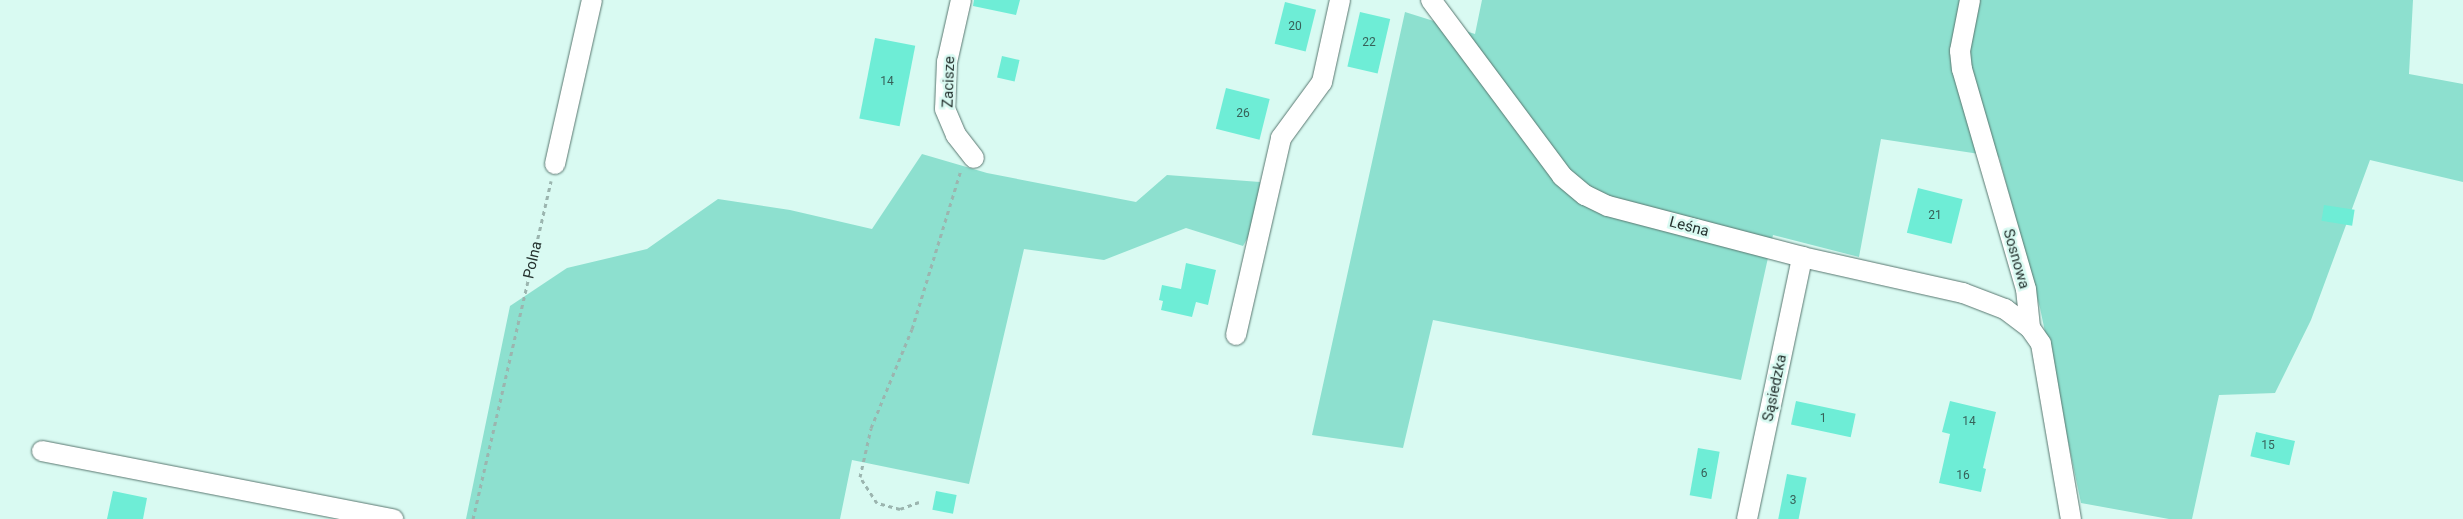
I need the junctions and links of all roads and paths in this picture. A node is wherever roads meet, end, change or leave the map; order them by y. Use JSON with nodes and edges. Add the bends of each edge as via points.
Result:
{"nodes":[{"id":1,"x":592,"y":0,"type":"edge"},
{"id":2,"x":961,"y":0,"type":"edge"},
{"id":3,"x":1340,"y":0,"type":"edge"},
{"id":4,"x":1430,"y":0,"type":"edge"},
{"id":5,"x":1970,"y":0,"type":"edge"},
{"id":6,"x":970,"y":154,"type":"joint"},
{"id":7,"x":555,"y":164,"type":"joint"},
{"id":8,"x":1802,"y":257,"type":"junction"},
{"id":9,"x":2030,"y":328,"type":"junction"},
{"id":10,"x":1236,"y":335,"type":"dead end"},
{"id":11,"x":42,"y":451,"type":"dead end"},
{"id":12,"x":919,"y":502,"type":"dead end"},
{"id":13,"x":393,"y":519,"type":"edge"},
{"id":14,"x":473,"y":519,"type":"edge"},
{"id":15,"x":1747,"y":519,"type":"edge"},
{"id":16,"x":2070,"y":519,"type":"edge"}],
"edges":[{"from":1,"to":7,"type":"street"},
{"from":2,"to":6,"type":"street","name":"Zacisze","via":[[947,62],[945,109],[956,135]]},
{"from":3,"to":10,"type":"street","via":[[1322,82],[1282,138]]},
{"from":4,"to":8,"type":"street","name":"Leśna","via":[[1562,176],[1586,195],[1608,206]]},
{"from":5,"to":9,"type":"street","name":"Sosnowa","via":[[1960,51],[1962,69],[2026,289]]},
{"from":6,"to":12,"type":"path","via":[[912,329],[871,428],[860,478],[877,503],[900,510]]},
{"from":7,"to":14,"type":"path","name":"Polna"},
{"from":8,"to":9,"type":"street","name":"Leśna","via":[[1963,293],[2005,308]]},
{"from":8,"to":15,"type":"street","name":"Sąsiedzka"},
{"from":9,"to":16,"type":"street","name":"Sosnowa","via":[[2041,344]]},
{"from":11,"to":13,"type":"street"}]}
